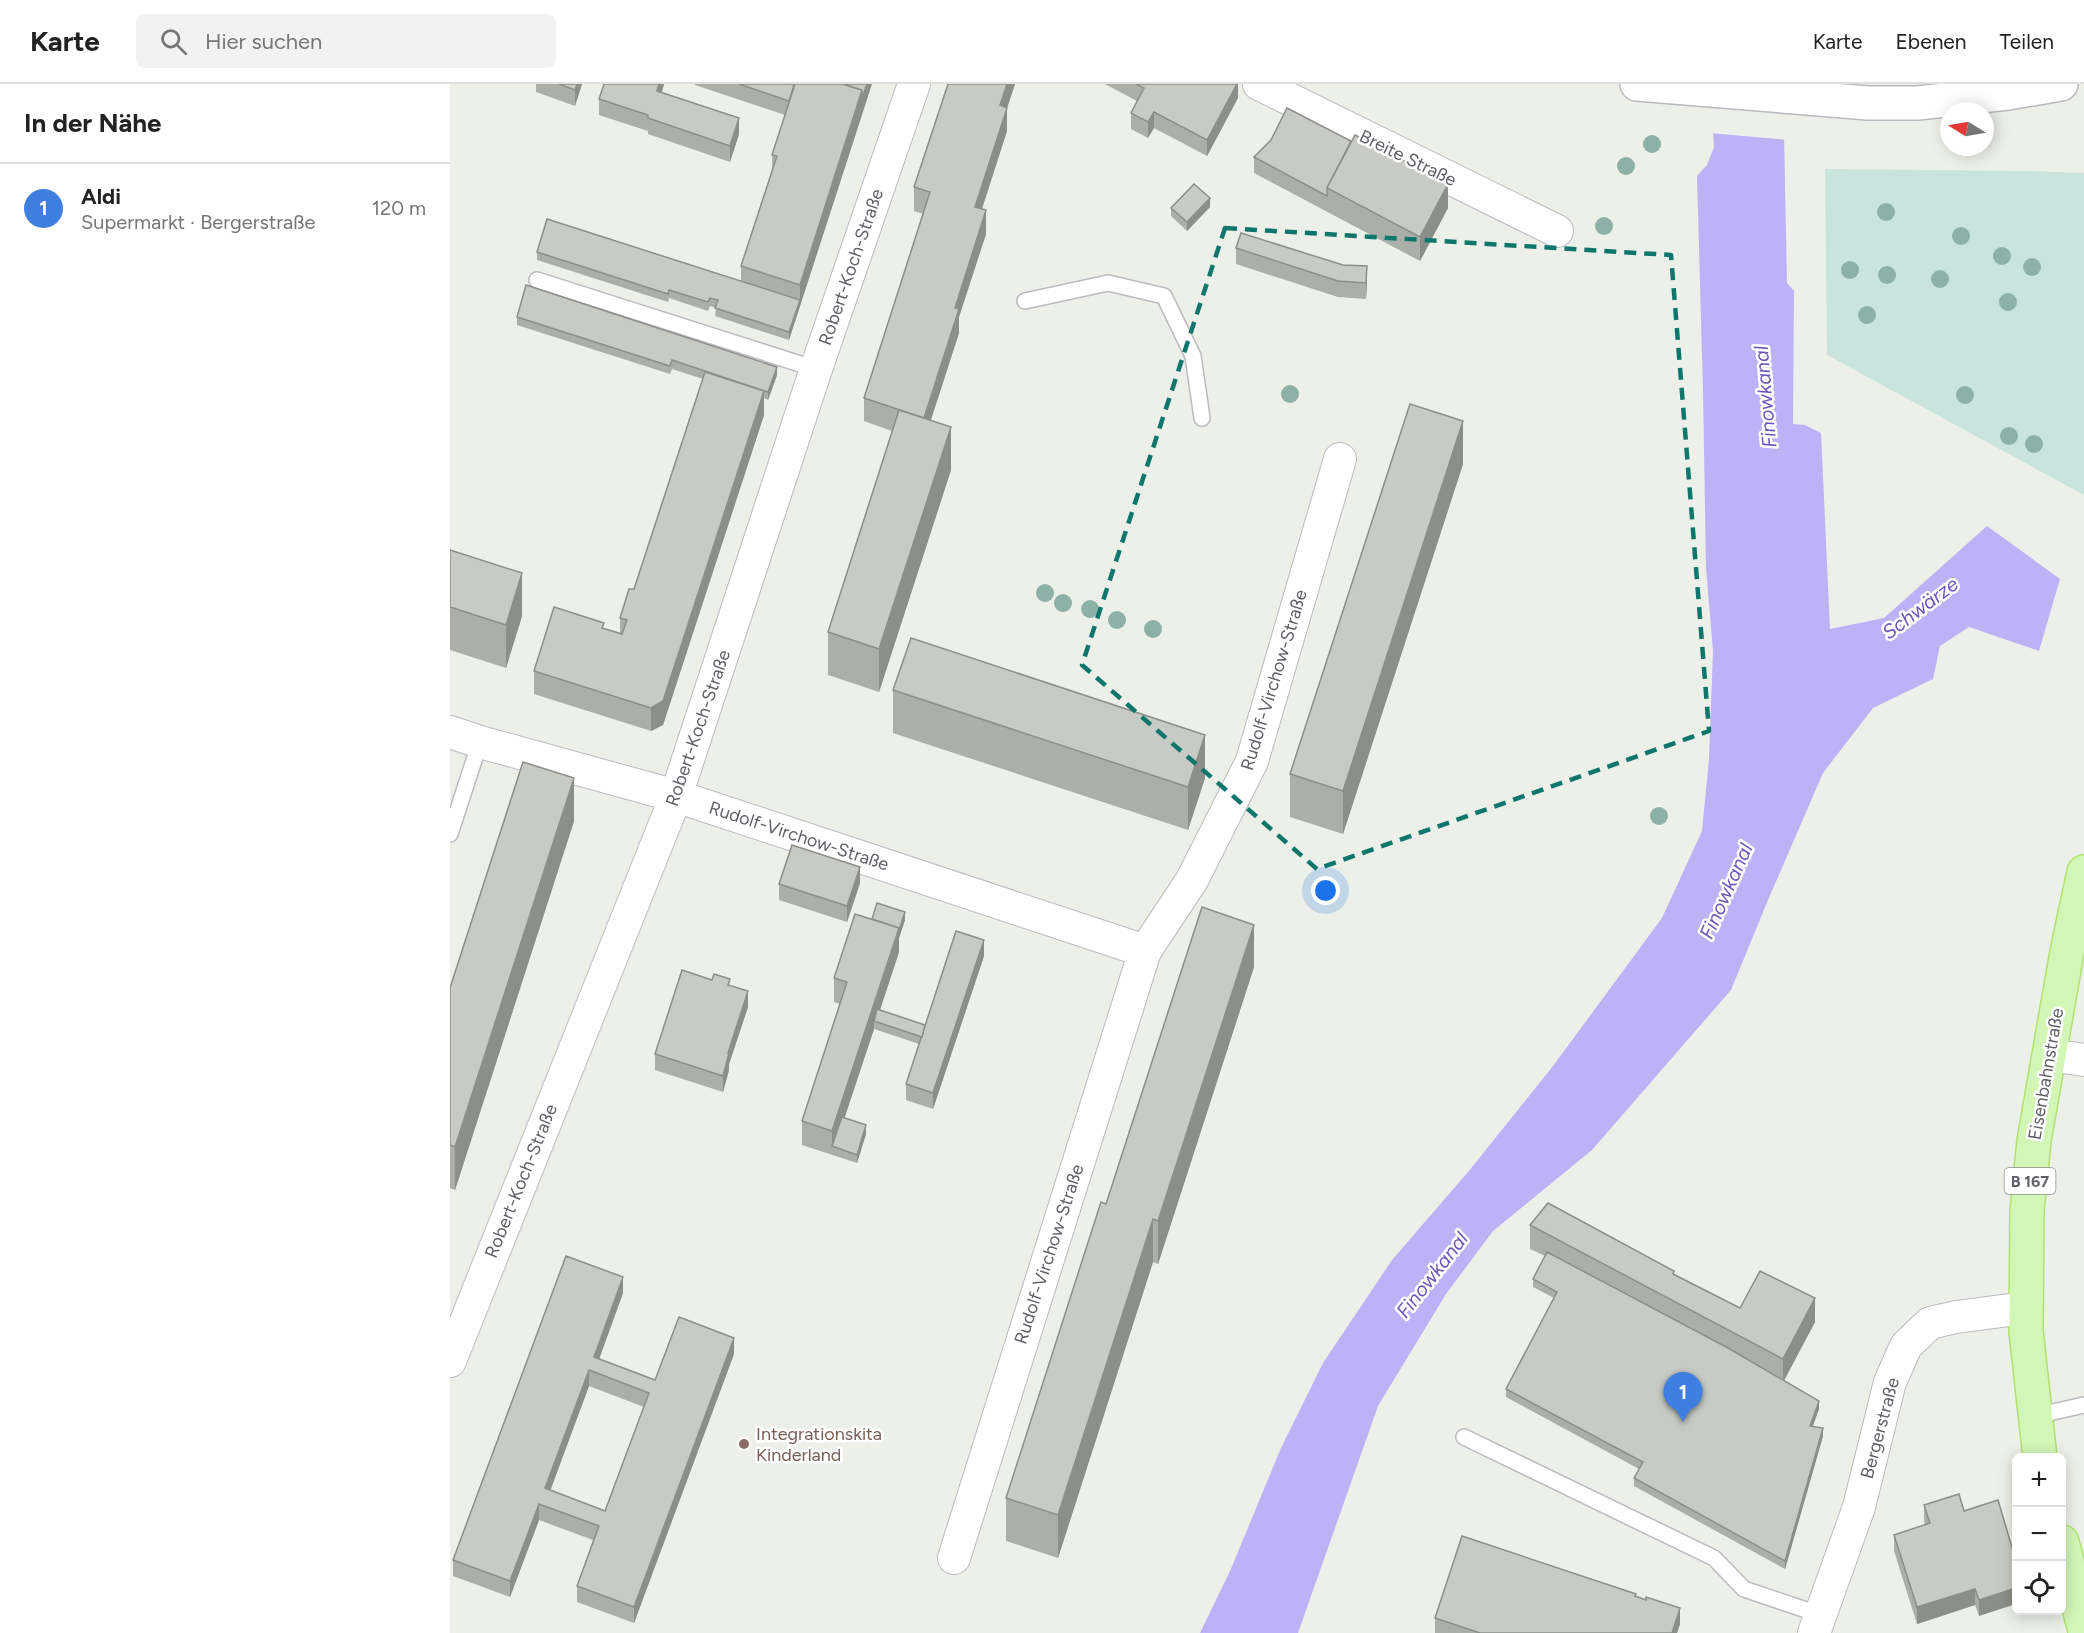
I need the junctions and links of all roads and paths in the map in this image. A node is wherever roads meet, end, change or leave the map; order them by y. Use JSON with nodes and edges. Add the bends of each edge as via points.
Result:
{"nodes":[{"id":1,"x":914,"y":84,"type":"edge"},
{"id":2,"x":1259,"y":84,"type":"edge"},
{"id":3,"x":1637,"y":84,"type":"edge"},
{"id":4,"x":2061,"y":84,"type":"edge"},
{"id":5,"x":1557,"y":231,"type":"dead end"},
{"id":6,"x":537,"y":280,"type":"dead end"},
{"id":7,"x":1025,"y":301,"type":"dead end"},
{"id":8,"x":816,"y":369,"type":"junction"},
{"id":9,"x":1202,"y":418,"type":"dead end"},
{"id":10,"x":1340,"y":459,"type":"dead end"},
{"id":11,"x":450,"y":732,"type":"edge"},
{"id":12,"x":480,"y":742,"type":"junction"},
{"id":13,"x":676,"y":796,"type":"junction"},
{"id":14,"x":450,"y":834,"type":"edge"},
{"id":15,"x":2084,"y":872,"type":"edge"},
{"id":16,"x":1145,"y":951,"type":"junction"},
{"id":17,"x":2050,"y":1055,"type":"junction"},
{"id":18,"x":2084,"y":1060,"type":"edge"},
{"id":19,"x":2025,"y":1308,"type":"junction"},
{"id":20,"x":450,"y":1361,"type":"edge"},
{"id":21,"x":2084,"y":1406,"type":"edge"},
{"id":22,"x":2035,"y":1416,"type":"junction"},
{"id":23,"x":1464,"y":1437,"type":"dead end"},
{"id":24,"x":2039,"y":1453,"type":"edge"},
{"id":25,"x":954,"y":1558,"type":"dead end"},
{"id":26,"x":2066,"y":1560,"type":"edge"},
{"id":27,"x":1817,"y":1624,"type":"edge"},
{"id":28,"x":2084,"y":1627,"type":"edge"}],
"edges":[{"from":1,"to":8,"type":"street","name":"Robert-Koch-Straße"},
{"from":2,"to":5,"type":"street","name":"Breite Straße"},
{"from":3,"to":4,"type":"main road","via":[[1868,103],[1918,103]]},
{"from":6,"to":8,"type":"lane"},
{"from":7,"to":9,"type":"lane","via":[[1108,283],[1164,296],[1193,356]]},
{"from":8,"to":13,"type":"street","name":"Robert-Koch-Straße"},
{"from":10,"to":16,"type":"street","name":"Rudolf-Virchow-Straße","via":[[1252,761],[1192,880]]},
{"from":11,"to":12,"type":"street","name":"Rudolf-Virchow-Straße"},
{"from":12,"to":13,"type":"street","name":"Rudolf-Virchow-Straße"},
{"from":12,"to":14,"type":"lane"},
{"from":13,"to":16,"type":"street","name":"Rudolf-Virchow-Straße"},
{"from":13,"to":20,"type":"street","name":"Robert-Koch-Straße"},
{"from":15,"to":17,"type":"main road","name":"Eisenbahnstraße","number":"B 167"},
{"from":16,"to":25,"type":"street","name":"Rudolf-Virchow-Straße"},
{"from":17,"to":18,"type":"street"},
{"from":17,"to":19,"type":"main road","name":"Eisenbahnstraße","number":"B 167","via":[[2034,1141],[2027,1210]]},
{"from":19,"to":22,"type":"main road","name":"Eisenbahnstraße","number":"B 167"},
{"from":19,"to":27,"type":"street","name":"Bergerstraße","via":[[1930,1323],[1906,1346],[1890,1382],[1859,1507]]},
{"from":21,"to":22,"type":"lane"},
{"from":22,"to":24,"type":"main road","name":"Eisenbahnstraße","number":"B 167"},
{"from":23,"to":27,"type":"lane","via":[[1714,1558],[1744,1589]]},
{"from":26,"to":28,"type":"main road"}]}
